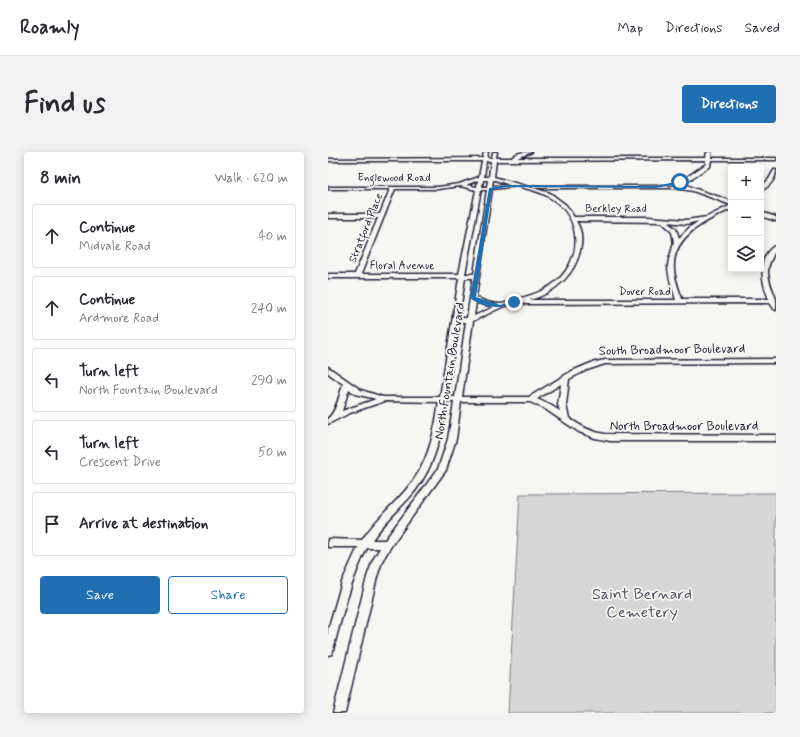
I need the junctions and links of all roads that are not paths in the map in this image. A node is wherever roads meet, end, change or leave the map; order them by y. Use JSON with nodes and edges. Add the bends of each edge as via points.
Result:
{"nodes":[{"id":1,"x":530,"y":152,"type":"edge"},
{"id":2,"x":709,"y":152,"type":"edge"},
{"id":3,"x":485,"y":156,"type":"edge"},
{"id":4,"x":494,"y":156,"type":"edge"},
{"id":5,"x":710,"y":159,"type":"junction"},
{"id":6,"x":776,"y":159,"type":"edge"},
{"id":7,"x":328,"y":160,"type":"edge"},
{"id":8,"x":514,"y":160,"type":"junction"},
{"id":9,"x":776,"y":171,"type":"edge"},
{"id":10,"x":480,"y":178,"type":"junction"},
{"id":11,"x":492,"y":178,"type":"junction"},
{"id":12,"x":685,"y":180,"type":"junction"},
{"id":13,"x":460,"y":185,"type":"junction"},
{"id":14,"x":520,"y":187,"type":"junction"},
{"id":15,"x":656,"y":187,"type":"junction"},
{"id":16,"x":764,"y":187,"type":"edge"},
{"id":17,"x":328,"y":188,"type":"edge"},
{"id":18,"x":393,"y":188,"type":"junction"},
{"id":19,"x":479,"y":189,"type":"junction"},
{"id":20,"x":490,"y":189,"type":"junction"},
{"id":21,"x":694,"y":190,"type":"junction"},
{"id":22,"x":728,"y":202,"type":"edge"},
{"id":23,"x":728,"y":208,"type":"edge"},
{"id":24,"x":764,"y":215,"type":"edge"},
{"id":25,"x":328,"y":216,"type":"edge"},
{"id":26,"x":381,"y":216,"type":"junction"},
{"id":27,"x":707,"y":218,"type":"junction"},
{"id":28,"x":574,"y":219,"type":"junction"},
{"id":29,"x":659,"y":220,"type":"junction"},
{"id":30,"x":776,"y":220,"type":"edge"},
{"id":31,"x":677,"y":243,"type":"junction"},
{"id":32,"x":776,"y":247,"type":"edge"},
{"id":33,"x":328,"y":276,"type":"edge"},
{"id":34,"x":357,"y":276,"type":"junction"},
{"id":35,"x":462,"y":276,"type":"junction"},
{"id":36,"x":476,"y":276,"type":"junction"},
{"id":37,"x":548,"y":290,"type":"junction"},
{"id":38,"x":473,"y":298,"type":"junction"},
{"id":39,"x":774,"y":301,"type":"edge"},
{"id":40,"x":514,"y":302,"type":"junction"},
{"id":41,"x":560,"y":302,"type":"junction"},
{"id":42,"x":680,"y":302,"type":"junction"},
{"id":43,"x":500,"y":306,"type":"junction"},
{"id":44,"x":776,"y":308,"type":"edge"},
{"id":45,"x":456,"y":320,"type":"junction"},
{"id":46,"x":470,"y":320,"type":"junction"},
{"id":47,"x":776,"y":360,"type":"edge"},
{"id":48,"x":328,"y":369,"type":"edge"},
{"id":49,"x":565,"y":379,"type":"junction"},
{"id":50,"x":347,"y":384,"type":"junction"},
{"id":51,"x":443,"y":399,"type":"junction"},
{"id":52,"x":458,"y":399,"type":"junction"},
{"id":53,"x":383,"y":400,"type":"junction"},
{"id":54,"x":530,"y":400,"type":"junction"},
{"id":55,"x":335,"y":416,"type":"junction"},
{"id":56,"x":565,"y":417,"type":"junction"},
{"id":57,"x":328,"y":422,"type":"edge"},
{"id":58,"x":776,"y":438,"type":"edge"},
{"id":59,"x":328,"y":543,"type":"edge"},
{"id":60,"x":365,"y":543,"type":"junction"},
{"id":61,"x":387,"y":544,"type":"junction"},
{"id":62,"x":328,"y":650,"type":"edge"},
{"id":63,"x":339,"y":713,"type":"edge"}],
"edges":[{"from":1,"to":8,"type":"street","via":[[516,156]]},
{"from":2,"to":5,"type":"street"},
{"from":3,"to":4,"type":"street"},
{"from":3,"to":7,"type":"street"},
{"from":3,"to":10,"type":"street","name":"North Fountain Boulevard"},
{"from":4,"to":8,"type":"street"},
{"from":4,"to":11,"type":"street","name":"North Fountain Boulevard"},
{"from":5,"to":6,"type":"street"},
{"from":5,"to":8,"type":"street"},
{"from":5,"to":12,"type":"street","via":[[708,165]]},
{"from":9,"to":16,"type":"street"},
{"from":10,"to":11,"type":"street","name":"Englewood Road"},
{"from":10,"to":13,"type":"street","name":"Englewood Road"},
{"from":10,"to":19,"type":"street","name":"North Fountain Boulevard"},
{"from":11,"to":14,"type":"street","name":"Englewood Road"},
{"from":11,"to":20,"type":"street","name":"North Fountain Boulevard"},
{"from":12,"to":15,"type":"street"},
{"from":12,"to":21,"type":"street","via":[[684,185]]},
{"from":13,"to":18,"type":"street","name":"Englewood Road","via":[[438,188]]},
{"from":13,"to":19,"type":"street","name":"Englewood Road"},
{"from":14,"to":15,"type":"street"},
{"from":14,"to":20,"type":"street"},
{"from":14,"to":28,"type":"street","via":[[554,198]]},
{"from":15,"to":21,"type":"street"},
{"from":17,"to":18,"type":"street","name":"Englewood Road"},
{"from":18,"to":26,"type":"street","name":"Stratford Place"},
{"from":19,"to":20,"type":"street","name":"Englewood Road"},
{"from":19,"to":35,"type":"street","name":"North Fountain Boulevard"},
{"from":20,"to":36,"type":"street","name":"North Fountain Boulevard"},
{"from":21,"to":22,"type":"street"},
{"from":23,"to":27,"type":"street"},
{"from":24,"to":30,"type":"street"},
{"from":25,"to":26,"type":"street"},
{"from":26,"to":34,"type":"street","name":"Stratford Place"},
{"from":27,"to":29,"type":"street","name":"Berkley Road","via":[[686,222]]},
{"from":27,"to":31,"type":"street"},
{"from":28,"to":29,"type":"street","name":"Berkley Road"},
{"from":28,"to":37,"type":"street","via":[[578,233],[576,257],[568,272]]},
{"from":29,"to":31,"type":"street","name":"Berkley Road","via":[[672,226]]},
{"from":31,"to":42,"type":"street","via":[[671,266]]},
{"from":32,"to":39,"type":"street","via":[[769,254],[764,266],[765,283]]},
{"from":33,"to":34,"type":"street","name":"Floral Avenue"},
{"from":34,"to":35,"type":"street","name":"Floral Avenue"},
{"from":35,"to":36,"type":"street","name":"Floral Avenue"},
{"from":35,"to":45,"type":"street","name":"North Fountain Boulevard"},
{"from":36,"to":38,"type":"street","name":"North Fountain Boulevard"},
{"from":37,"to":40,"type":"street"},
{"from":37,"to":41,"type":"street","via":[[548,299]]},
{"from":38,"to":43,"type":"street"},
{"from":38,"to":46,"type":"street","name":"North Fountain Boulevard"},
{"from":39,"to":42,"type":"street","name":"Dover Road"},
{"from":39,"to":44,"type":"street"},
{"from":40,"to":41,"type":"street","name":"Dover Road"},
{"from":40,"to":43,"type":"street"},
{"from":41,"to":42,"type":"street","name":"Dover Road"},
{"from":43,"to":46,"type":"street"},
{"from":45,"to":46,"type":"street"},
{"from":45,"to":51,"type":"street","name":"North Fountain Boulevard"},
{"from":46,"to":52,"type":"street","name":"North Fountain Boulevard"},
{"from":47,"to":49,"type":"street","name":"South Broadmoor Boulevard","via":[[605,362],[585,366]]},
{"from":48,"to":50,"type":"street"},
{"from":49,"to":54,"type":"street","name":"South Broadmoor Boulevard"},
{"from":49,"to":56,"type":"street","via":[[562,405]]},
{"from":50,"to":53,"type":"street","via":[[358,392]]},
{"from":50,"to":55,"type":"street"},
{"from":51,"to":52,"type":"street"},
{"from":51,"to":53,"type":"street"},
{"from":51,"to":60,"type":"street","name":"North Fountain Boulevard","via":[[434,447],[417,480]]},
{"from":52,"to":54,"type":"street"},
{"from":52,"to":61,"type":"street","name":"North Fountain Boulevard","via":[[452,439],[442,470]]},
{"from":53,"to":55,"type":"street"},
{"from":54,"to":56,"type":"street","name":"North Broadmoor Boulevard","via":[[544,404]]},
{"from":55,"to":57,"type":"street"},
{"from":56,"to":58,"type":"street","name":"North Broadmoor Boulevard","via":[[584,431],[610,438]]},
{"from":59,"to":60,"type":"street"},
{"from":60,"to":61,"type":"street"},
{"from":60,"to":62,"type":"street","name":"North Fountain Boulevard","via":[[350,574]]},
{"from":61,"to":63,"type":"street","name":"North Fountain Boulevard","via":[[372,578]]}]}
